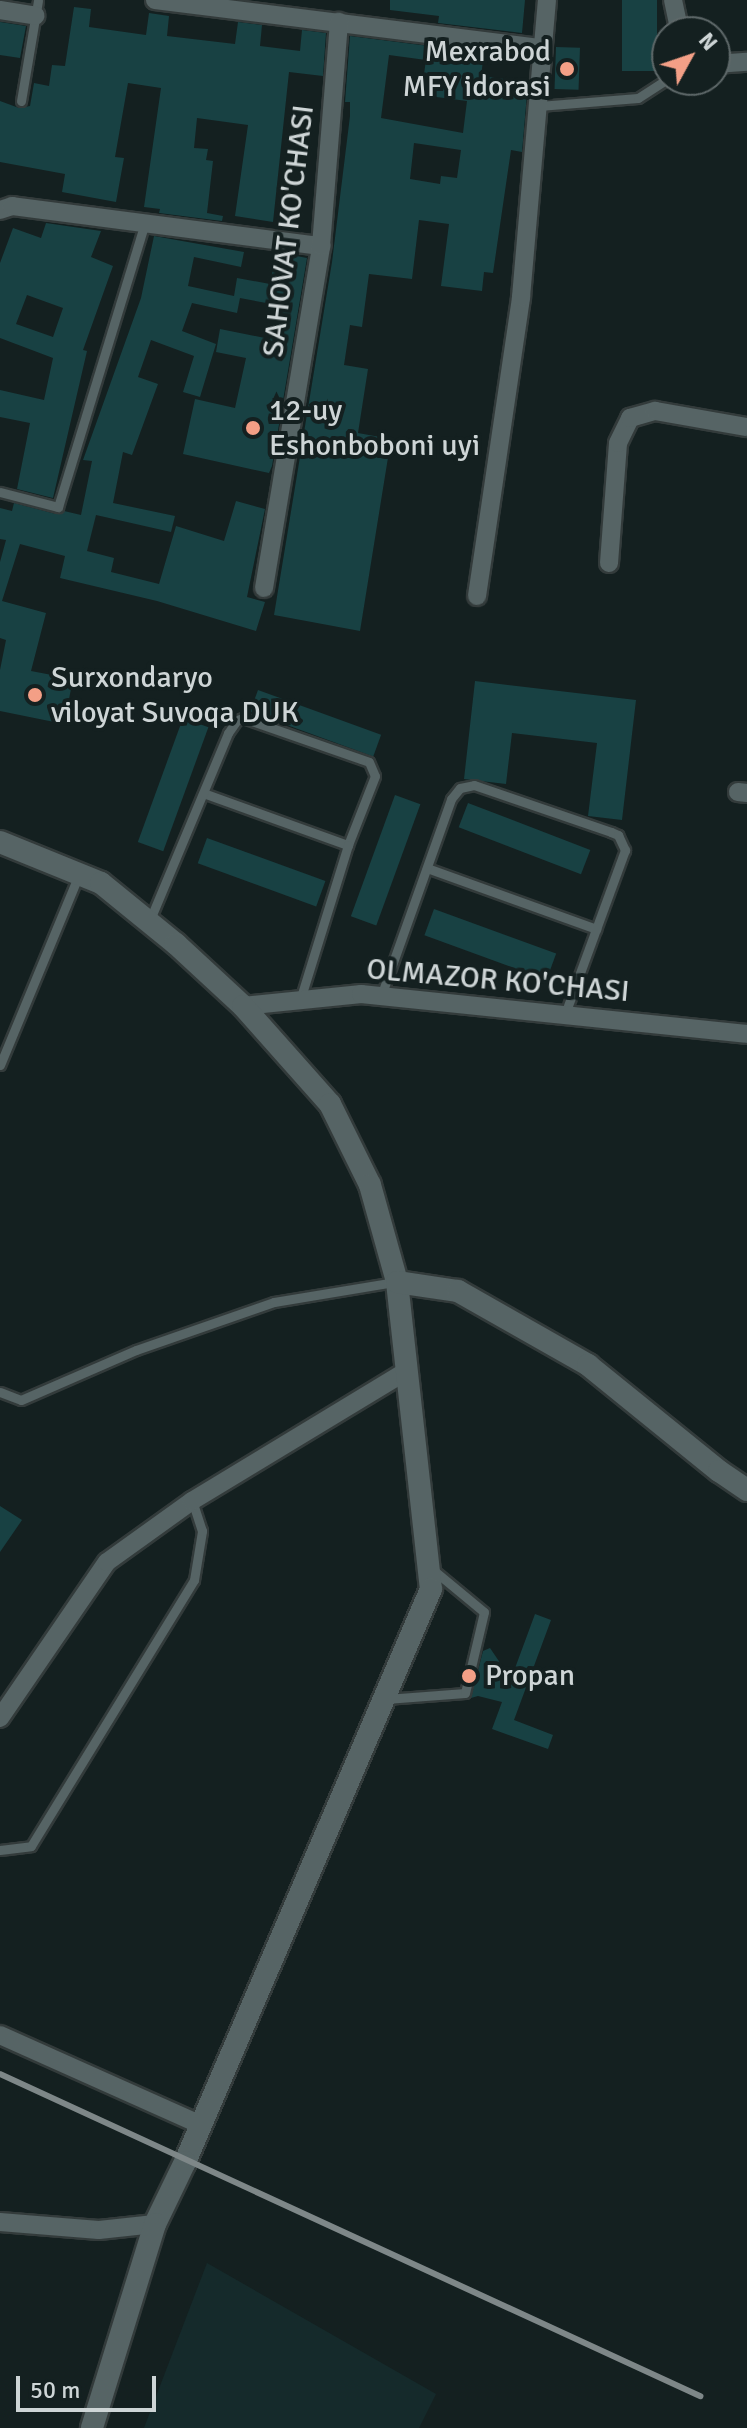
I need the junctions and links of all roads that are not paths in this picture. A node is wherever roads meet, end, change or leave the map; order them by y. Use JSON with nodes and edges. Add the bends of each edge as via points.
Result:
{"nodes":[{"id":1,"x":155,"y":0,"type":"edge"},
{"id":2,"x":547,"y":0,"type":"edge"},
{"id":3,"x":37,"y":8,"type":"edge"},
{"id":4,"x":0,"y":10,"type":"edge"},
{"id":5,"x":339,"y":22,"type":"junction"},
{"id":6,"x":543,"y":48,"type":"junction"},
{"id":7,"x":651,"y":89,"type":"edge"},
{"id":8,"x":21,"y":101,"type":"dead end"},
{"id":9,"x":539,"y":106,"type":"junction"},
{"id":10,"x":0,"y":210,"type":"edge"},
{"id":11,"x":145,"y":222,"type":"junction"},
{"id":12,"x":321,"y":246,"type":"junction"},
{"id":13,"x":747,"y":427,"type":"edge"},
{"id":14,"x":0,"y":492,"type":"edge"},
{"id":15,"x":609,"y":563,"type":"dead end"},
{"id":16,"x":264,"y":588,"type":"dead end"},
{"id":17,"x":477,"y":596,"type":"dead end"},
{"id":18,"x":206,"y":794,"type":"junction"},
{"id":19,"x":0,"y":842,"type":"edge"},
{"id":20,"x":348,"y":845,"type":"junction"},
{"id":21,"x":427,"y":868,"type":"junction"},
{"id":22,"x":79,"y":874,"type":"junction"},
{"id":23,"x":149,"y":922,"type":"junction"},
{"id":24,"x":596,"y":929,"type":"junction"},
{"id":25,"x":381,"y":996,"type":"junction"},
{"id":26,"x":300,"y":1000,"type":"junction"},
{"id":27,"x":243,"y":1006,"type":"junction"},
{"id":28,"x":565,"y":1014,"type":"junction"},
{"id":29,"x":747,"y":1034,"type":"edge"},
{"id":30,"x":0,"y":1065,"type":"edge"},
{"id":31,"x":397,"y":1282,"type":"junction"},
{"id":32,"x":407,"y":1371,"type":"junction"},
{"id":33,"x":0,"y":1392,"type":"edge"},
{"id":34,"x":747,"y":1490,"type":"edge"},
{"id":35,"x":192,"y":1501,"type":"junction"},
{"id":36,"x":429,"y":1567,"type":"junction"},
{"id":37,"x":383,"y":1699,"type":"junction"},
{"id":38,"x":0,"y":1718,"type":"edge"},
{"id":39,"x":0,"y":1850,"type":"edge"},
{"id":40,"x":0,"y":2035,"type":"edge"},
{"id":41,"x":201,"y":2125,"type":"junction"},
{"id":42,"x":0,"y":2222,"type":"edge"},
{"id":43,"x":155,"y":2224,"type":"junction"},
{"id":44,"x":92,"y":2428,"type":"edge"}],
"edges":[{"from":1,"to":5,"type":"street"},
{"from":2,"to":6,"type":"street"},
{"from":3,"to":4,"type":"street"},
{"from":3,"to":8,"type":"lane"},
{"from":5,"to":6,"type":"street"},
{"from":5,"to":12,"type":"street","name":"SAHOVAT KO'CHASI"},
{"from":6,"to":9,"type":"street"},
{"from":7,"to":9,"type":"lane","via":[[638,98]]},
{"from":9,"to":17,"type":"street","via":[[521,297]]},
{"from":10,"to":11,"type":"street","via":[[12,206]]},
{"from":11,"to":12,"type":"street"},
{"from":11,"to":14,"type":"lane","via":[[58,507]]},
{"from":12,"to":16,"type":"street","name":"SAHOVAT KO'CHASI"},
{"from":13,"to":15,"type":"street","via":[[655,411],[630,418],[618,443]]},
{"from":18,"to":20,"type":"lane"},
{"from":18,"to":20,"type":"lane","via":[[228,733],[243,718],[359,757],[369,762],[375,776]]},
{"from":18,"to":23,"type":"lane"},
{"from":19,"to":22,"type":"street"},
{"from":20,"to":26,"type":"lane"},
{"from":21,"to":24,"type":"lane"},
{"from":21,"to":24,"type":"lane","via":[[451,799],[460,788],[474,785],[611,832],[625,850]]},
{"from":21,"to":25,"type":"lane"},
{"from":22,"to":23,"type":"street","via":[[101,883]]},
{"from":22,"to":30,"type":"lane"},
{"from":23,"to":27,"type":"street"},
{"from":24,"to":28,"type":"lane"},
{"from":25,"to":26,"type":"street","name":"OLMAZOR KO'CHASI"},
{"from":25,"to":28,"type":"street","name":"OLMAZOR KO'CHASI"},
{"from":26,"to":27,"type":"street","name":"OLMAZOR KO'CHASI"},
{"from":27,"to":31,"type":"street","via":[[330,1104],[370,1185]]},
{"from":28,"to":29,"type":"street","name":"OLMAZOR KO'CHASI"},
{"from":31,"to":32,"type":"street"},
{"from":31,"to":33,"type":"lane","via":[[274,1302],[136,1350],[21,1400]]},
{"from":31,"to":34,"type":"street","via":[[458,1291],[588,1365]]},
{"from":32,"to":35,"type":"street"},
{"from":32,"to":36,"type":"street"},
{"from":35,"to":38,"type":"street","via":[[107,1562]]},
{"from":35,"to":39,"type":"lane","via":[[202,1531],[194,1580],[31,1846]]},
{"from":36,"to":37,"type":"street","via":[[431,1589]]},
{"from":36,"to":37,"type":"lane","via":[[484,1612],[465,1693]]},
{"from":37,"to":41,"type":"street"},
{"from":40,"to":41,"type":"street"},
{"from":41,"to":43,"type":"street"},
{"from":42,"to":43,"type":"street","via":[[99,2230]]},
{"from":43,"to":44,"type":"street"}]}
